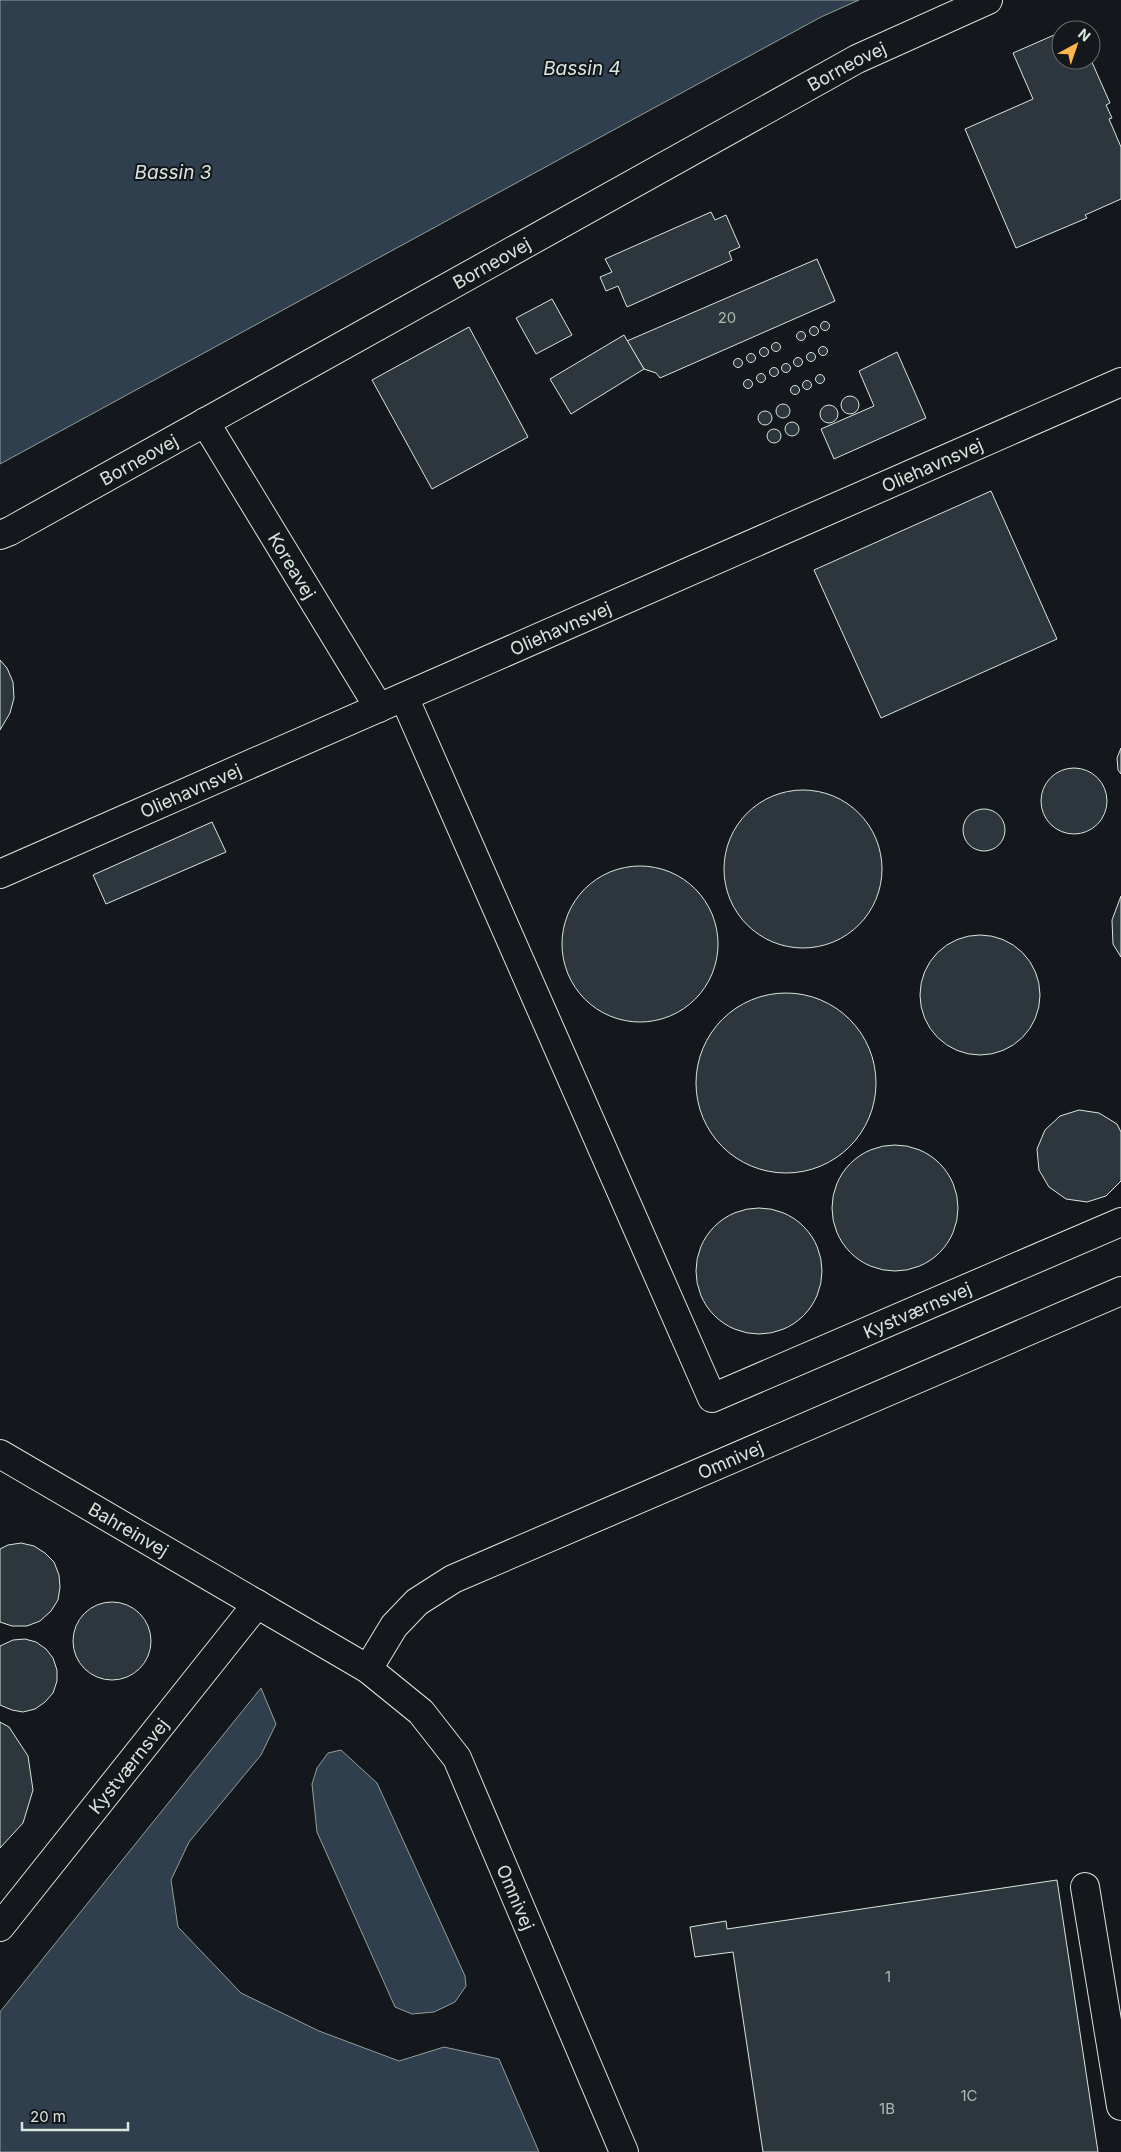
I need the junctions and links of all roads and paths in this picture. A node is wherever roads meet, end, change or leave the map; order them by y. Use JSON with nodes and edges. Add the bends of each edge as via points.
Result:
{"nodes":[{"id":1,"x":988,"y":0,"type":"edge"},
{"id":2,"x":1121,"y":382,"type":"edge"},
{"id":3,"x":205,"y":422,"type":"junction"},
{"id":4,"x":0,"y":535,"type":"edge"},
{"id":5,"x":404,"y":697,"type":"junction"},
{"id":6,"x":379,"y":708,"type":"junction"},
{"id":7,"x":0,"y":874,"type":"edge"},
{"id":8,"x":1121,"y":1222,"type":"edge"},
{"id":9,"x":1121,"y":1291,"type":"edge"},
{"id":10,"x":0,"y":1454,"type":"edge"},
{"id":11,"x":257,"y":1604,"type":"junction"},
{"id":12,"x":368,"y":1669,"type":"junction"},
{"id":13,"x":1085,"y":1888,"type":"dead end"},
{"id":14,"x":0,"y":1926,"type":"edge"},
{"id":15,"x":1121,"y":2106,"type":"edge"},
{"id":16,"x":624,"y":2152,"type":"edge"}],
"edges":[{"from":1,"to":3,"type":"street","name":"Borneovej","via":[[857,59]]},
{"from":2,"to":5,"type":"street","name":"Oliehavnsvej"},
{"from":3,"to":4,"type":"street","name":"Borneovej"},
{"from":3,"to":6,"type":"street","name":"Koreavej"},
{"from":5,"to":6,"type":"street","name":"Oliehavnsvej"},
{"from":5,"to":8,"type":"street","name":"Kystværnsvej","via":[[712,1398]]},
{"from":6,"to":7,"type":"street","name":"Oliehavnsvej"},
{"from":9,"to":12,"type":"street","name":"Omnivej","via":[[453,1579],[417,1602],[394,1626]]},
{"from":10,"to":11,"type":"street","name":"Bahreinvej"},
{"from":11,"to":12,"type":"street","name":"Omnivej"},
{"from":11,"to":14,"type":"street","name":"Kystværnsvej"},
{"from":12,"to":16,"type":"street","name":"Omnivej","via":[[421,1712],[456,1758]]},
{"from":13,"to":15,"type":"street"}]}
